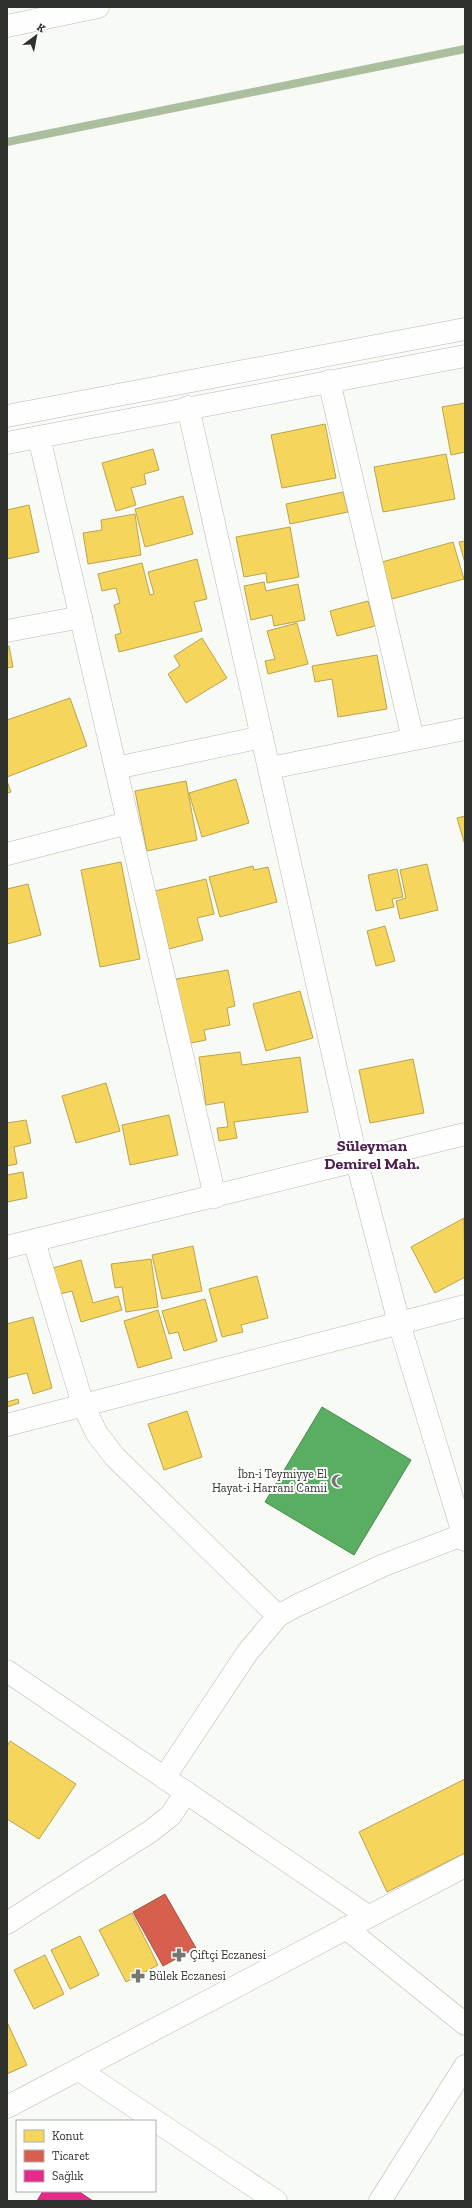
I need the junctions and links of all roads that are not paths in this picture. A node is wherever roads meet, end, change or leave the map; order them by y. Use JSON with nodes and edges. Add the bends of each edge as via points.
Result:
{"nodes":[{"id":1,"x":98,"y":7,"type":"edge"},
{"id":2,"x":7,"y":26,"type":"edge"},
{"id":3,"x":465,"y":329,"type":"edge"},
{"id":4,"x":465,"y":356,"type":"edge"},
{"id":5,"x":329,"y":382,"type":"junction"},
{"id":6,"x":188,"y":408,"type":"junction"},
{"id":7,"x":7,"y":416,"type":"edge"},
{"id":8,"x":39,"y":437,"type":"junction"},
{"id":9,"x":7,"y":443,"type":"edge"},
{"id":10,"x":81,"y":617,"type":"junction"},
{"id":11,"x":7,"y":631,"type":"edge"},
{"id":12,"x":465,"y":729,"type":"edge"},
{"id":13,"x":262,"y":737,"type":"junction"},
{"id":14,"x":413,"y":739,"type":"junction"},
{"id":15,"x":116,"y":768,"type":"junction"},
{"id":16,"x":270,"y":768,"type":"junction"},
{"id":17,"x":128,"y":823,"type":"junction"},
{"id":18,"x":7,"y":854,"type":"edge"},
{"id":19,"x":465,"y":1134,"type":"edge"},
{"id":20,"x":358,"y":1162,"type":"junction"},
{"id":21,"x":215,"y":1197,"type":"junction"},
{"id":22,"x":34,"y":1241,"type":"junction"},
{"id":23,"x":7,"y":1247,"type":"edge"},
{"id":24,"x":465,"y":1306,"type":"edge"},
{"id":25,"x":399,"y":1323,"type":"junction"},
{"id":26,"x":83,"y":1406,"type":"junction"},
{"id":27,"x":7,"y":1425,"type":"edge"},
{"id":28,"x":465,"y":1536,"type":"edge"},
{"id":29,"x":278,"y":1616,"type":"junction"},
{"id":30,"x":7,"y":1671,"type":"edge"},
{"id":31,"x":164,"y":1778,"type":"junction"},
{"id":32,"x":186,"y":1792,"type":"junction"},
{"id":33,"x":465,"y":1866,"type":"edge"},
{"id":34,"x":368,"y":1916,"type":"junction"},
{"id":35,"x":7,"y":1923,"type":"edge"},
{"id":36,"x":346,"y":1928,"type":"junction"},
{"id":37,"x":465,"y":2024,"type":"edge"},
{"id":38,"x":465,"y":2066,"type":"edge"},
{"id":39,"x":79,"y":2070,"type":"junction"},
{"id":40,"x":7,"y":2107,"type":"edge"},
{"id":41,"x":154,"y":2120,"type":"edge"},
{"id":42,"x":156,"y":2121,"type":"edge"},
{"id":43,"x":276,"y":2201,"type":"edge"},
{"id":44,"x":380,"y":2201,"type":"edge"}],
"edges":[{"from":1,"to":2,"type":"street"},
{"from":3,"to":7,"type":"street"},
{"from":4,"to":5,"type":"street"},
{"from":5,"to":6,"type":"street"},
{"from":5,"to":14,"type":"street"},
{"from":6,"to":8,"type":"street"},
{"from":6,"to":13,"type":"street"},
{"from":8,"to":9,"type":"street"},
{"from":8,"to":10,"type":"street"},
{"from":10,"to":11,"type":"street"},
{"from":10,"to":15,"type":"street"},
{"from":12,"to":14,"type":"street"},
{"from":13,"to":15,"type":"street"},
{"from":13,"to":16,"type":"street"},
{"from":14,"to":16,"type":"street"},
{"from":15,"to":17,"type":"street"},
{"from":16,"to":20,"type":"street"},
{"from":17,"to":18,"type":"street"},
{"from":17,"to":21,"type":"street"},
{"from":19,"to":20,"type":"street"},
{"from":20,"to":21,"type":"street"},
{"from":20,"to":25,"type":"street"},
{"from":21,"to":22,"type":"street"},
{"from":22,"to":23,"type":"street"},
{"from":22,"to":26,"type":"street"},
{"from":24,"to":25,"type":"street"},
{"from":25,"to":26,"type":"street"},
{"from":25,"to":28,"type":"street"},
{"from":26,"to":27,"type":"street"},
{"from":26,"to":29,"type":"street","via":[[97,1434],[115,1457]]},
{"from":28,"to":29,"type":"street","via":[[384,1565]]},
{"from":29,"to":31,"type":"street","via":[[246,1653]]},
{"from":30,"to":31,"type":"street"},
{"from":31,"to":32,"type":"street"},
{"from":32,"to":34,"type":"street"},
{"from":32,"to":35,"type":"street","via":[[171,1815],[151,1831]]},
{"from":33,"to":34,"type":"street"},
{"from":34,"to":36,"type":"street"},
{"from":36,"to":37,"type":"street"},
{"from":36,"to":39,"type":"street"},
{"from":38,"to":44,"type":"street"},
{"from":39,"to":40,"type":"street"},
{"from":39,"to":41,"type":"street"},
{"from":42,"to":43,"type":"street"}]}
